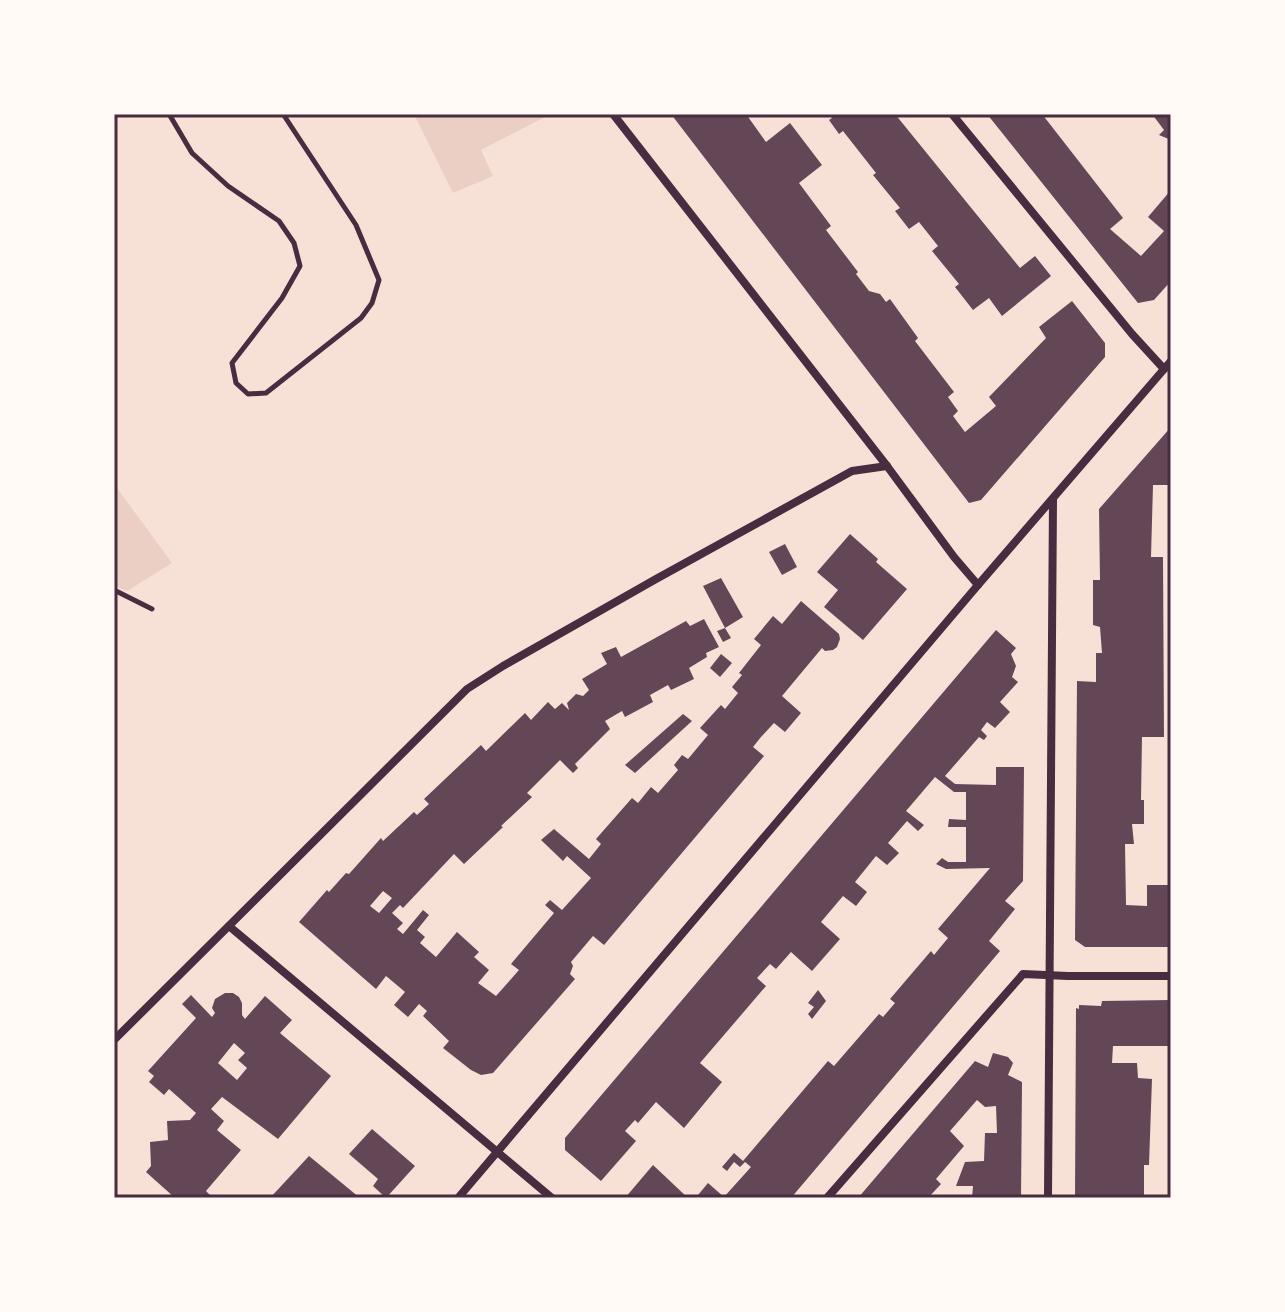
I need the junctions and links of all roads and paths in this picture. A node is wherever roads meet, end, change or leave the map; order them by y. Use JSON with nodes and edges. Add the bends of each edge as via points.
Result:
{"nodes":[{"id":1,"x":169,"y":114,"type":"edge"},
{"id":2,"x":283,"y":114,"type":"edge"},
{"id":3,"x":613,"y":114,"type":"edge"},
{"id":4,"x":952,"y":114,"type":"edge"},
{"id":5,"x":1171,"y":361,"type":"edge"},
{"id":6,"x":1164,"y":369,"type":"junction"},
{"id":7,"x":887,"y":466,"type":"junction"},
{"id":8,"x":1053,"y":497,"type":"junction"},
{"id":9,"x":978,"y":585,"type":"junction"},
{"id":10,"x":114,"y":590,"type":"edge"},
{"id":11,"x":152,"y":609,"type":"dead end"},
{"id":12,"x":229,"y":926,"type":"junction"},
{"id":13,"x":1049,"y":976,"type":"junction"},
{"id":14,"x":1171,"y":976,"type":"edge"},
{"id":15,"x":114,"y":1040,"type":"edge"},
{"id":16,"x":497,"y":1152,"type":"junction"},
{"id":17,"x":458,"y":1198,"type":"edge"},
{"id":18,"x":552,"y":1198,"type":"edge"},
{"id":19,"x":827,"y":1198,"type":"edge"},
{"id":20,"x":1048,"y":1198,"type":"edge"}],
"edges":[{"from":1,"to":2,"type":"path","via":[[192,153],[279,221],[294,243],[300,266],[232,363],[236,383],[248,394],[266,393],[361,318],[379,280],[356,225]]},
{"from":3,"to":7,"type":"street"},
{"from":4,"to":6,"type":"street"},
{"from":5,"to":6,"type":"street"},
{"from":6,"to":8,"type":"street"},
{"from":7,"to":9,"type":"street"},
{"from":7,"to":12,"type":"street","via":[[852,471],[467,689]]},
{"from":8,"to":9,"type":"street"},
{"from":8,"to":13,"type":"street"},
{"from":9,"to":16,"type":"street"},
{"from":10,"to":11,"type":"path"},
{"from":12,"to":15,"type":"street"},
{"from":12,"to":16,"type":"street"},
{"from":13,"to":14,"type":"street"},
{"from":13,"to":19,"type":"street","via":[[1023,974]]},
{"from":13,"to":20,"type":"street"},
{"from":16,"to":17,"type":"street"},
{"from":16,"to":18,"type":"street"}]}
